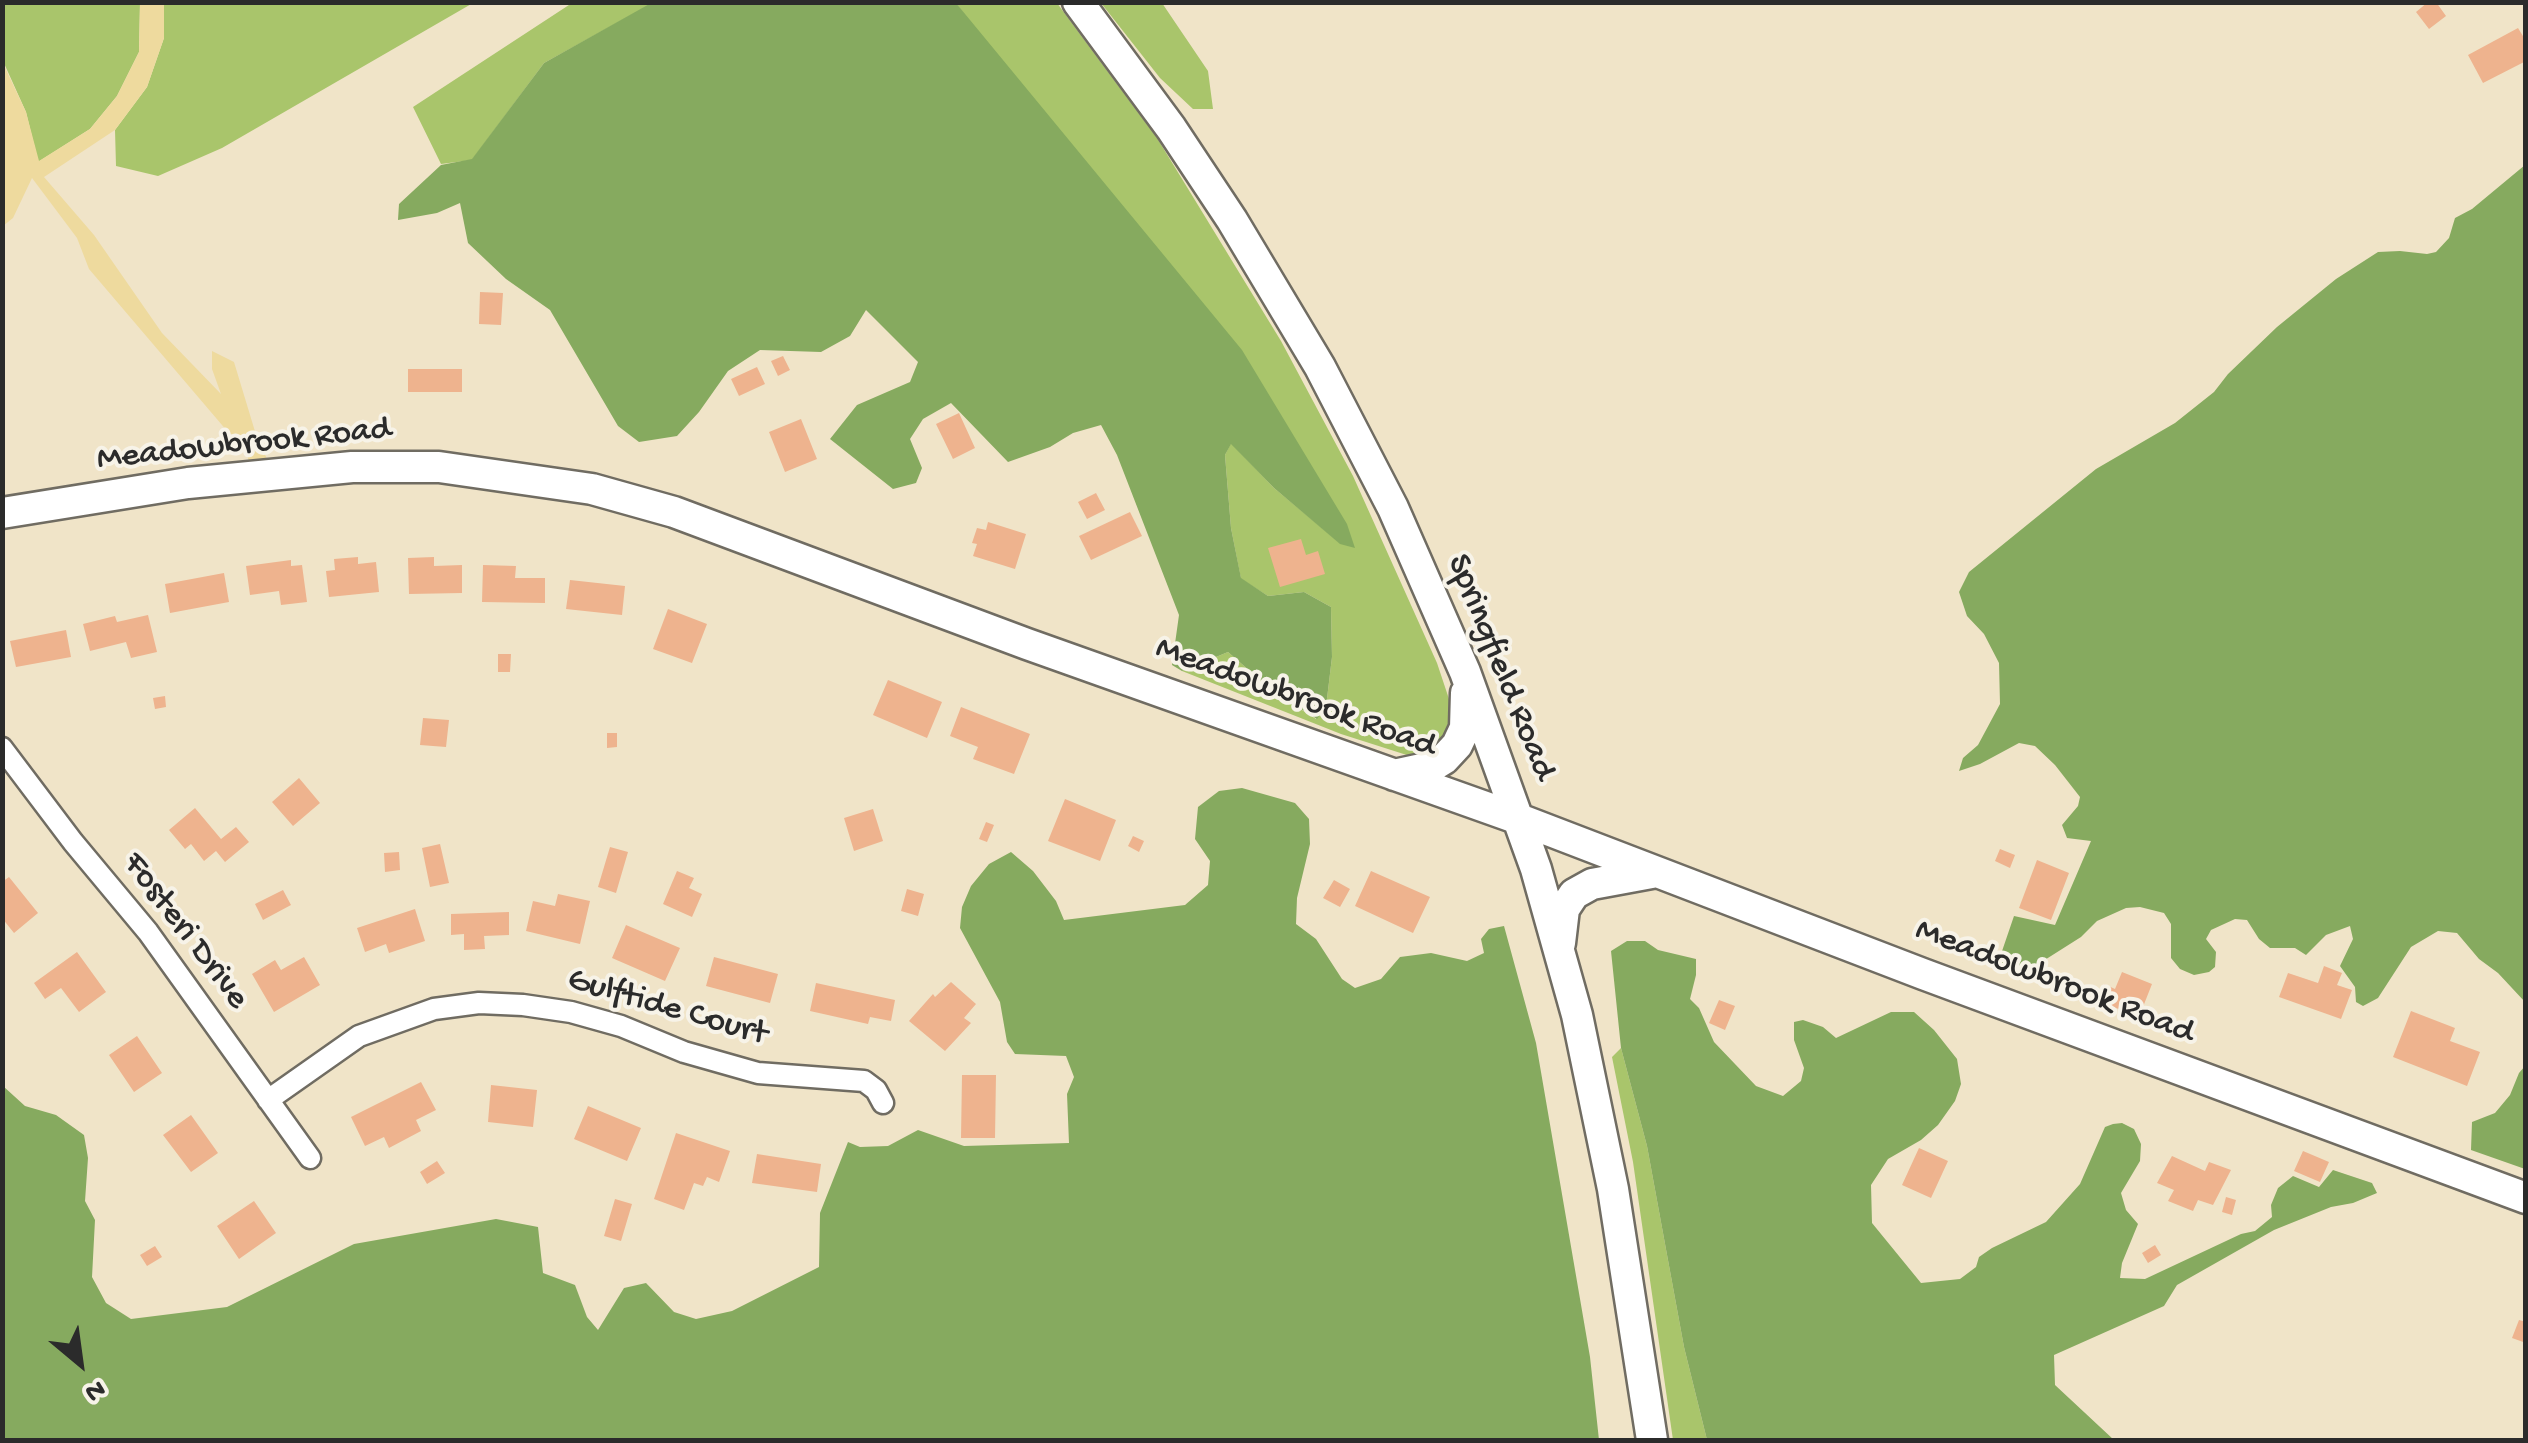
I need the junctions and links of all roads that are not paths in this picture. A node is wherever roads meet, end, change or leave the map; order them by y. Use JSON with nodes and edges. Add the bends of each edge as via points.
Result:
{"nodes":[{"id":1,"x":1078,"y":2,"type":"edge"},
{"id":2,"x":2,"y":513,"type":"edge"},
{"id":3,"x":1465,"y":672,"type":"junction"},
{"id":4,"x":2,"y":748,"type":"edge"},
{"id":5,"x":1394,"y":775,"type":"junction"},
{"id":6,"x":1519,"y":819,"type":"junction"},
{"id":7,"x":1656,"y":872,"type":"junction"},
{"id":8,"x":1560,"y":956,"type":"junction"},
{"id":9,"x":268,"y":1100,"type":"junction"},
{"id":10,"x":883,"y":1103,"type":"dead end"},
{"id":11,"x":310,"y":1158,"type":"dead end"},
{"id":12,"x":2526,"y":1198,"type":"edge"},
{"id":13,"x":1652,"y":1440,"type":"edge"}],
"edges":[{"from":1,"to":3,"type":"street","name":"Springfield Road","via":[[1181,143],[1310,351],[1393,508]]},
{"from":2,"to":5,"type":"street","name":"Meadowbrook Road","via":[[188,484],[352,468],[439,467],[592,489],[674,512]]},
{"from":3,"to":5,"type":"street","via":[[1465,728],[1457,746],[1430,767]]},
{"from":3,"to":6,"type":"street","name":"Springfield Road"},
{"from":4,"to":9,"type":"street","name":"Fosteri Drive","via":[[148,932]]},
{"from":5,"to":6,"type":"street","name":"Meadowbrook Road"},
{"from":6,"to":7,"type":"street","name":"Meadowbrook Road"},
{"from":6,"to":8,"type":"street","name":"Springfield Road"},
{"from":7,"to":8,"type":"street","via":[[1574,894],[1564,909]]},
{"from":7,"to":12,"type":"street","name":"Meadowbrook Road"},
{"from":8,"to":13,"type":"street","name":"Springfield Road","via":[[1597,1101]]},
{"from":9,"to":10,"type":"street","name":"Gulftide Court","via":[[358,1036],[434,1009],[479,1004],[571,1012],[758,1074],[864,1081]]},
{"from":9,"to":11,"type":"street","name":"Fosteri Drive"}]}
